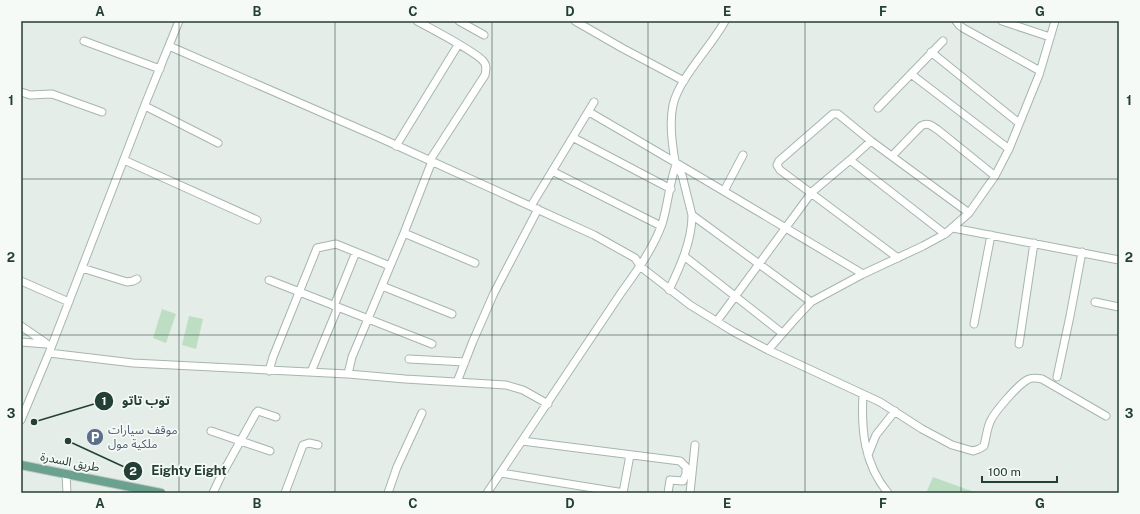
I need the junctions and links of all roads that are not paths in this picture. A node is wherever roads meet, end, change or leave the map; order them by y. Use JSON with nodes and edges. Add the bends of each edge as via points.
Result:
{"nodes":[{"id":1,"x":179,"y":21,"type":"edge"},
{"id":2,"x":417,"y":21,"type":"edge"},
{"id":3,"x":459,"y":21,"type":"edge"},
{"id":4,"x":476,"y":21,"type":"edge"},
{"id":5,"x":575,"y":21,"type":"edge"},
{"id":6,"x":725,"y":21,"type":"edge"},
{"id":7,"x":956,"y":21,"type":"edge"},
{"id":8,"x":1002,"y":21,"type":"edge"},
{"id":9,"x":1055,"y":21,"type":"edge"},
{"id":10,"x":472,"y":28,"type":"junction"},
{"id":11,"x":484,"y":35,"type":"dead end"},
{"id":12,"x":1050,"y":37,"type":"junction"},
{"id":13,"x":84,"y":41,"type":"dead end"},
{"id":14,"x":943,"y":41,"type":"dead end"},
{"id":15,"x":458,"y":45,"type":"junction"},
{"id":16,"x":169,"y":46,"type":"junction"},
{"id":17,"x":931,"y":52,"type":"junction"},
{"id":18,"x":160,"y":69,"type":"junction"},
{"id":19,"x":1040,"y":71,"type":"junction"},
{"id":20,"x":910,"y":74,"type":"junction"},
{"id":21,"x":684,"y":81,"type":"junction"},
{"id":22,"x":21,"y":92,"type":"edge"},
{"id":23,"x":594,"y":102,"type":"dead end"},
{"id":24,"x":145,"y":106,"type":"junction"},
{"id":25,"x":878,"y":108,"type":"dead end"},
{"id":26,"x":102,"y":112,"type":"dead end"},
{"id":27,"x":589,"y":112,"type":"junction"},
{"id":28,"x":1019,"y":123,"type":"junction"},
{"id":29,"x":574,"y":138,"type":"junction"},
{"id":30,"x":871,"y":141,"type":"junction"},
{"id":31,"x":218,"y":142,"type":"dead end"},
{"id":32,"x":396,"y":146,"type":"junction"},
{"id":33,"x":1009,"y":149,"type":"junction"},
{"id":34,"x":743,"y":155,"type":"dead end"},
{"id":35,"x":892,"y":156,"type":"junction"},
{"id":36,"x":124,"y":160,"type":"junction"},
{"id":37,"x":850,"y":160,"type":"junction"},
{"id":38,"x":431,"y":161,"type":"junction"},
{"id":39,"x":675,"y":163,"type":"junction"},
{"id":40,"x":552,"y":171,"type":"junction"},
{"id":41,"x":995,"y":176,"type":"junction"},
{"id":42,"x":671,"y":189,"type":"junction"},
{"id":43,"x":724,"y":191,"type":"junction"},
{"id":44,"x":812,"y":192,"type":"junction"},
{"id":45,"x":535,"y":207,"type":"junction"},
{"id":46,"x":969,"y":213,"type":"junction"},
{"id":47,"x":692,"y":215,"type":"junction"},
{"id":48,"x":257,"y":220,"type":"dead end"},
{"id":49,"x":661,"y":226,"type":"junction"},
{"id":50,"x":786,"y":228,"type":"junction"},
{"id":51,"x":953,"y":228,"type":"junction"},
{"id":52,"x":404,"y":233,"type":"junction"},
{"id":53,"x":945,"y":234,"type":"junction"},
{"id":54,"x":990,"y":235,"type":"junction"},
{"id":55,"x":1034,"y":244,"type":"junction"},
{"id":56,"x":356,"y":252,"type":"junction"},
{"id":57,"x":1082,"y":252,"type":"junction"},
{"id":58,"x":684,"y":256,"type":"junction"},
{"id":59,"x":898,"y":258,"type":"junction"},
{"id":60,"x":1119,"y":260,"type":"edge"},
{"id":61,"x":759,"y":263,"type":"junction"},
{"id":62,"x":475,"y":264,"type":"dead end"},
{"id":63,"x":390,"y":266,"type":"junction"},
{"id":64,"x":641,"y":267,"type":"junction"},
{"id":65,"x":82,"y":268,"type":"junction"},
{"id":66,"x":863,"y":274,"type":"junction"},
{"id":67,"x":137,"y":279,"type":"dead end"},
{"id":68,"x":269,"y":280,"type":"dead end"},
{"id":69,"x":21,"y":281,"type":"edge"},
{"id":70,"x":382,"y":286,"type":"junction"},
{"id":71,"x":669,"y":290,"type":"junction"},
{"id":72,"x":300,"y":292,"type":"junction"},
{"id":73,"x":735,"y":296,"type":"junction"},
{"id":74,"x":69,"y":302,"type":"junction"},
{"id":75,"x":812,"y":302,"type":"junction"},
{"id":76,"x":1095,"y":302,"type":"dead end"},
{"id":77,"x":336,"y":307,"type":"junction"},
{"id":78,"x":1119,"y":307,"type":"edge"},
{"id":79,"x":452,"y":314,"type":"dead end"},
{"id":80,"x":368,"y":320,"type":"junction"},
{"id":81,"x":717,"y":321,"type":"junction"},
{"id":82,"x":974,"y":324,"type":"dead end"},
{"id":83,"x":21,"y":326,"type":"edge"},
{"id":84,"x":782,"y":333,"type":"junction"},
{"id":85,"x":21,"y":342,"type":"edge"},
{"id":86,"x":50,"y":344,"type":"junction"},
{"id":87,"x":432,"y":344,"type":"dead end"},
{"id":88,"x":1019,"y":344,"type":"dead end"},
{"id":89,"x":768,"y":350,"type":"junction"},
{"id":90,"x":50,"y":353,"type":"junction"},
{"id":91,"x":409,"y":359,"type":"dead end"},
{"id":92,"x":465,"y":362,"type":"junction"},
{"id":93,"x":269,"y":370,"type":"junction"},
{"id":94,"x":311,"y":372,"type":"junction"},
{"id":95,"x":348,"y":374,"type":"junction"},
{"id":96,"x":1057,"y":377,"type":"dead end"},
{"id":97,"x":457,"y":382,"type":"junction"},
{"id":98,"x":863,"y":394,"type":"junction"},
{"id":99,"x":548,"y":404,"type":"junction"},
{"id":100,"x":895,"y":411,"type":"junction"},
{"id":101,"x":422,"y":413,"type":"dead end"},
{"id":102,"x":1106,"y":416,"type":"dead end"},
{"id":103,"x":276,"y":417,"type":"dead end"},
{"id":104,"x":21,"y":420,"type":"edge"},
{"id":105,"x":211,"y":431,"type":"dead end"},
{"id":106,"x":522,"y":441,"type":"junction"},
{"id":107,"x":241,"y":442,"type":"junction"},
{"id":108,"x":318,"y":445,"type":"dead end"},
{"id":109,"x":696,"y":445,"type":"dead end"},
{"id":110,"x":270,"y":451,"type":"dead end"},
{"id":111,"x":630,"y":455,"type":"junction"},
{"id":112,"x":868,"y":455,"type":"junction"},
{"id":113,"x":21,"y":465,"type":"edge"},
{"id":114,"x":501,"y":473,"type":"junction"},
{"id":115,"x":66,"y":474,"type":"junction"},
{"id":116,"x":67,"y":493,"type":"edge"},
{"id":117,"x":161,"y":493,"type":"edge"},
{"id":118,"x":213,"y":493,"type":"edge"},
{"id":119,"x":285,"y":493,"type":"edge"},
{"id":120,"x":388,"y":493,"type":"edge"},
{"id":121,"x":487,"y":493,"type":"edge"},
{"id":122,"x":624,"y":493,"type":"edge"},
{"id":123,"x":668,"y":493,"type":"edge"},
{"id":124,"x":690,"y":493,"type":"edge"},
{"id":125,"x":888,"y":493,"type":"edge"}],
"edges":[{"from":1,"to":16,"type":"street"},
{"from":2,"to":15,"type":"street"},
{"from":3,"to":10,"type":"street"},
{"from":4,"to":10,"type":"street"},
{"from":5,"to":21,"type":"street"},
{"from":6,"to":21,"type":"street"},
{"from":7,"to":19,"type":"street","via":[[959,26]]},
{"from":8,"to":12,"type":"street"},
{"from":9,"to":12,"type":"street"},
{"from":10,"to":11,"type":"street"},
{"from":12,"to":19,"type":"street"},
{"from":13,"to":18,"type":"street"},
{"from":14,"to":17,"type":"street"},
{"from":15,"to":32,"type":"street"},
{"from":15,"to":38,"type":"street","via":[[482,60],[485,64],[485,75]]},
{"from":16,"to":18,"type":"street"},
{"from":16,"to":32,"type":"street"},
{"from":17,"to":20,"type":"street"},
{"from":17,"to":28,"type":"street"},
{"from":18,"to":24,"type":"street"},
{"from":19,"to":28,"type":"street"},
{"from":20,"to":25,"type":"street"},
{"from":20,"to":33,"type":"street"},
{"from":21,"to":39,"type":"street","via":[[674,101],[671,119]]},
{"from":22,"to":26,"type":"street","via":[[30,95],[52,94]]},
{"from":23,"to":27,"type":"street"},
{"from":24,"to":31,"type":"street"},
{"from":24,"to":36,"type":"street"},
{"from":27,"to":29,"type":"street"},
{"from":27,"to":39,"type":"street"},
{"from":28,"to":33,"type":"street"},
{"from":29,"to":40,"type":"street"},
{"from":29,"to":42,"type":"street"},
{"from":30,"to":35,"type":"street"},
{"from":30,"to":37,"type":"street"},
{"from":30,"to":44,"type":"street","via":[[838,114],[833,114],[777,164],[780,170]]},
{"from":32,"to":38,"type":"street"},
{"from":33,"to":41,"type":"street"},
{"from":34,"to":43,"type":"street"},
{"from":35,"to":41,"type":"street","via":[[926,124],[938,130]]},
{"from":35,"to":46,"type":"street"},
{"from":36,"to":48,"type":"street"},
{"from":36,"to":65,"type":"street"},
{"from":37,"to":44,"type":"street"},
{"from":37,"to":53,"type":"street"},
{"from":38,"to":45,"type":"street"},
{"from":38,"to":52,"type":"street"},
{"from":39,"to":42,"type":"street"},
{"from":39,"to":43,"type":"street"},
{"from":39,"to":47,"type":"street","via":[[682,175]]},
{"from":40,"to":45,"type":"street"},
{"from":40,"to":49,"type":"street"},
{"from":41,"to":46,"type":"street"},
{"from":42,"to":49,"type":"street"},
{"from":43,"to":50,"type":"street"},
{"from":44,"to":50,"type":"street"},
{"from":44,"to":59,"type":"street"},
{"from":45,"to":64,"type":"street","via":[[635,258]]},
{"from":45,"to":92,"type":"street"},
{"from":46,"to":51,"type":"street"},
{"from":47,"to":58,"type":"street","via":[[690,236]]},
{"from":47,"to":61,"type":"street"},
{"from":49,"to":64,"type":"street"},
{"from":50,"to":61,"type":"street"},
{"from":50,"to":66,"type":"street"},
{"from":51,"to":53,"type":"street"},
{"from":51,"to":54,"type":"street"},
{"from":52,"to":62,"type":"street"},
{"from":52,"to":63,"type":"street"},
{"from":53,"to":59,"type":"street"},
{"from":54,"to":55,"type":"street"},
{"from":54,"to":82,"type":"street"},
{"from":55,"to":57,"type":"street"},
{"from":55,"to":88,"type":"street"},
{"from":56,"to":63,"type":"street"},
{"from":56,"to":72,"type":"street","via":[[336,244],[317,248]]},
{"from":56,"to":77,"type":"street"},
{"from":57,"to":60,"type":"street"},
{"from":57,"to":96,"type":"street"},
{"from":58,"to":71,"type":"street"},
{"from":58,"to":73,"type":"street"},
{"from":59,"to":66,"type":"street"},
{"from":61,"to":73,"type":"street"},
{"from":61,"to":75,"type":"street"},
{"from":63,"to":70,"type":"street"},
{"from":64,"to":71,"type":"street"},
{"from":64,"to":99,"type":"street"},
{"from":65,"to":67,"type":"street","via":[[127,282]]},
{"from":65,"to":74,"type":"street"},
{"from":66,"to":75,"type":"street"},
{"from":68,"to":72,"type":"street"},
{"from":69,"to":74,"type":"street"},
{"from":70,"to":79,"type":"street"},
{"from":70,"to":80,"type":"street"},
{"from":71,"to":81,"type":"street"},
{"from":72,"to":77,"type":"street"},
{"from":72,"to":93,"type":"street"},
{"from":73,"to":81,"type":"street"},
{"from":73,"to":84,"type":"street"},
{"from":74,"to":86,"type":"street"},
{"from":75,"to":84,"type":"street"},
{"from":76,"to":78,"type":"street"},
{"from":77,"to":80,"type":"street"},
{"from":77,"to":94,"type":"street"},
{"from":80,"to":87,"type":"street"},
{"from":80,"to":95,"type":"street","via":[[352,357]]},
{"from":81,"to":89,"type":"street"},
{"from":83,"to":86,"type":"street"},
{"from":84,"to":89,"type":"street"},
{"from":85,"to":86,"type":"street"},
{"from":86,"to":90,"type":"street"},
{"from":89,"to":98,"type":"street"},
{"from":90,"to":93,"type":"street","via":[[133,363]]},
{"from":90,"to":104,"type":"street"},
{"from":91,"to":92,"type":"street"},
{"from":92,"to":97,"type":"street"},
{"from":93,"to":94,"type":"street"},
{"from":94,"to":95,"type":"street"},
{"from":95,"to":97,"type":"street"},
{"from":97,"to":99,"type":"street","via":[[515,387]]},
{"from":98,"to":100,"type":"street"},
{"from":98,"to":112,"type":"street","via":[[862,418]]},
{"from":99,"to":106,"type":"street"},
{"from":100,"to":102,"type":"street","via":[[952,445],[973,451],[984,446],[994,414],[1020,385],[1029,379],[1042,379]]},
{"from":100,"to":112,"type":"street","via":[[876,435]]},
{"from":101,"to":120,"type":"street"},
{"from":103,"to":107,"type":"street","via":[[258,411]]},
{"from":105,"to":107,"type":"street"},
{"from":106,"to":111,"type":"street"},
{"from":106,"to":114,"type":"street"},
{"from":107,"to":110,"type":"street"},
{"from":107,"to":118,"type":"street"},
{"from":108,"to":119,"type":"street","via":[[303,445]]},
{"from":109,"to":124,"type":"street"},
{"from":111,"to":122,"type":"street"},
{"from":111,"to":123,"type":"street","via":[[680,461],[685,465],[687,469],[683,481],[670,480]]},
{"from":112,"to":125,"type":"street","via":[[873,470]]},
{"from":113,"to":115,"type":"main road","name":"طريق السدرة"},
{"from":114,"to":121,"type":"street"},
{"from":114,"to":122,"type":"street"},
{"from":115,"to":116,"type":"street"},
{"from":115,"to":117,"type":"main road","name":"طريق السدرة"}]}
